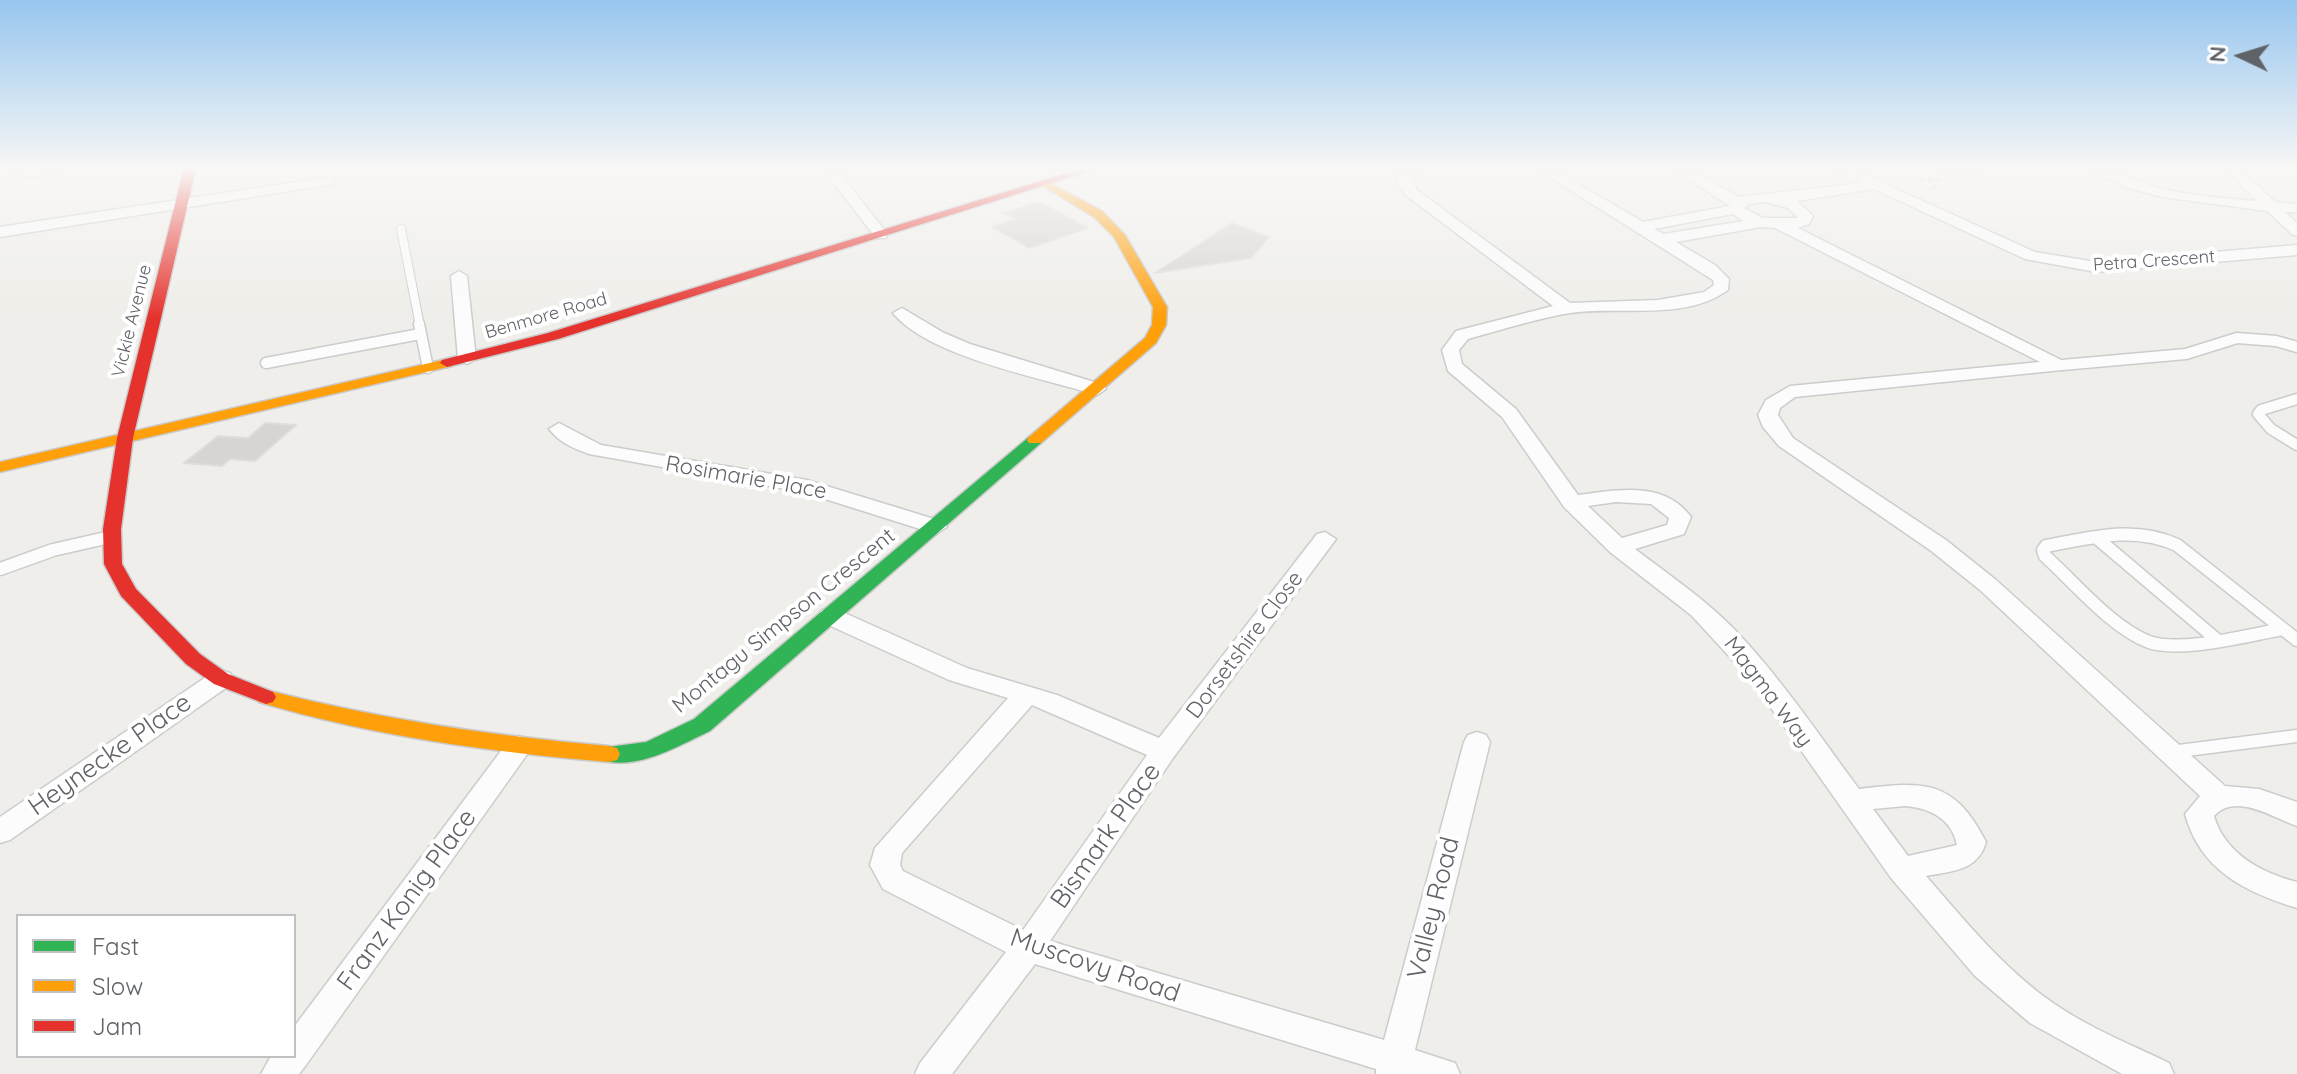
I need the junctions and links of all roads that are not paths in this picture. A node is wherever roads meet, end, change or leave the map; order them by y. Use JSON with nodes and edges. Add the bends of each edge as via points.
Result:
{"nodes":[{"id":1,"x":87,"y":218,"type":"edge"},
{"id":2,"x":178,"y":218,"type":"edge"},
{"id":3,"x":868,"y":218,"type":"edge"},
{"id":4,"x":934,"y":218,"type":"edge"},
{"id":5,"x":1102,"y":218,"type":"edge"},
{"id":6,"x":1446,"y":218,"type":"edge"},
{"id":7,"x":1624,"y":218,"type":"edge"},
{"id":8,"x":1680,"y":218,"type":"edge"},
{"id":9,"x":1750,"y":218,"type":"edge"},
{"id":10,"x":1799,"y":218,"type":"edge"},
{"id":11,"x":1807,"y":218,"type":"edge"},
{"id":12,"x":1947,"y":218,"type":"edge"},
{"id":13,"x":1761,"y":222,"type":"junction"},
{"id":14,"x":1781,"y":225,"type":"junction"},
{"id":15,"x":1639,"y":227,"type":"junction"},
{"id":16,"x":401,"y":229,"type":"dead end"},
{"id":17,"x":0,"y":232,"type":"edge"},
{"id":18,"x":881,"y":235,"type":"junction"},
{"id":19,"x":1659,"y":240,"type":"junction"},
{"id":20,"x":2297,"y":250,"type":"edge"},
{"id":21,"x":459,"y":276,"type":"dead end"},
{"id":22,"x":1931,"y":298,"type":"junction"},
{"id":23,"x":1566,"y":308,"type":"junction"},
{"id":24,"x":902,"y":313,"type":"dead end"},
{"id":25,"x":420,"y":334,"type":"junction"},
{"id":26,"x":2297,"y":347,"type":"edge"},
{"id":27,"x":467,"y":359,"type":"junction"},
{"id":28,"x":266,"y":363,"type":"dead end"},
{"id":29,"x":2062,"y":365,"type":"junction"},
{"id":30,"x":428,"y":368,"type":"junction"},
{"id":31,"x":1097,"y":389,"type":"junction"},
{"id":32,"x":2297,"y":399,"type":"edge"},
{"id":33,"x":559,"y":429,"type":"dead end"},
{"id":34,"x":125,"y":438,"type":"junction"},
{"id":35,"x":2297,"y":445,"type":"edge"},
{"id":36,"x":0,"y":467,"type":"edge"},
{"id":37,"x":1572,"y":502,"type":"junction"},
{"id":38,"x":936,"y":527,"type":"junction"},
{"id":39,"x":112,"y":536,"type":"junction"},
{"id":40,"x":1325,"y":539,"type":"dead end"},
{"id":41,"x":2098,"y":539,"type":"junction"},
{"id":42,"x":1618,"y":547,"type":"junction"},
{"id":43,"x":0,"y":569,"type":"edge"},
{"id":44,"x":830,"y":616,"type":"junction"},
{"id":45,"x":2283,"y":629,"type":"junction"},
{"id":46,"x":2216,"y":639,"type":"junction"},
{"id":47,"x":2297,"y":640,"type":"edge"},
{"id":48,"x":221,"y":679,"type":"junction"},
{"id":49,"x":1026,"y":695,"type":"junction"},
{"id":50,"x":2297,"y":736,"type":"edge"},
{"id":51,"x":1477,"y":742,"type":"dead end"},
{"id":52,"x":519,"y":746,"type":"junction"},
{"id":53,"x":1164,"y":751,"type":"junction"},
{"id":54,"x":2171,"y":752,"type":"junction"},
{"id":55,"x":2219,"y":797,"type":"junction"},
{"id":56,"x":1849,"y":801,"type":"junction"},
{"id":57,"x":2297,"y":815,"type":"edge"},
{"id":58,"x":0,"y":832,"type":"edge"},
{"id":59,"x":1901,"y":869,"type":"junction"},
{"id":60,"x":2297,"y":895,"type":"edge"},
{"id":61,"x":1028,"y":948,"type":"junction"},
{"id":62,"x":296,"y":1051,"type":"edge"},
{"id":63,"x":291,"y":1058,"type":"edge"},
{"id":64,"x":1393,"y":1068,"type":"edge"},
{"id":65,"x":278,"y":1074,"type":"edge"},
{"id":66,"x":932,"y":1074,"type":"edge"},
{"id":67,"x":1443,"y":1074,"type":"edge"},
{"id":68,"x":2157,"y":1074,"type":"edge"}],
"edges":[{"from":1,"to":17,"type":"street"},
{"from":2,"to":34,"type":"street","name":"Vickie Avenue"},
{"from":3,"to":18,"type":"street"},
{"from":4,"to":18,"type":"street","name":"Benmore Road"},
{"from":5,"to":31,"type":"street","name":"Montagu Simpson Crescent","via":[[1119,235],[1160,307],[1151,340]]},
{"from":6,"to":23,"type":"street"},
{"from":7,"to":15,"type":"street"},
{"from":8,"to":15,"type":"street"},
{"from":9,"to":13,"type":"street"},
{"from":10,"to":14,"type":"street"},
{"from":11,"to":22,"type":"street"},
{"from":12,"to":20,"type":"street","name":"Petra Crescent","via":[[2031,256],[2049,274],[2069,279],[2086,279],[2112,266]]},
{"from":13,"to":14,"type":"street"},
{"from":13,"to":19,"type":"street"},
{"from":14,"to":22,"type":"street"},
{"from":15,"to":19,"type":"street"},
{"from":16,"to":25,"type":"lane"},
{"from":18,"to":27,"type":"street","name":"Benmore Road"},
{"from":19,"to":23,"type":"street","via":[[1709,268],[1722,287],[1709,296],[1658,305]]},
{"from":21,"to":27,"type":"street"},
{"from":22,"to":29,"type":"street"},
{"from":23,"to":37,"type":"street","name":"Magma Way","via":[[1462,335],[1450,347],[1449,357],[1509,413]]},
{"from":24,"to":31,"type":"street","via":[[910,324],[943,341]]},
{"from":25,"to":28,"type":"lane"},
{"from":25,"to":30,"type":"lane"},
{"from":26,"to":29,"type":"lane","via":[[2237,338],[2186,354]]},
{"from":27,"to":30,"type":"street","name":"Benmore Road"},
{"from":29,"to":54,"type":"street","via":[[1790,392],[1774,401],[1767,415],[1769,425],[1786,442],[1988,585]]},
{"from":30,"to":34,"type":"street","name":"Benmore Road"},
{"from":31,"to":38,"type":"street","name":"Montagu Simpson Crescent"},
{"from":32,"to":35,"type":"lane","via":[[2258,414]]},
{"from":33,"to":38,"type":"street","name":"Rosimarie Place","via":[[604,452],[807,486]]},
{"from":34,"to":36,"type":"street","name":"Benmore Road"},
{"from":34,"to":39,"type":"street","name":"Montagu Simpson Crescent"},
{"from":37,"to":42,"type":"street","name":"Magma Way"},
{"from":37,"to":42,"type":"street","via":[[1640,496],[1666,503],[1680,517],[1676,529],[1665,535]]},
{"from":38,"to":44,"type":"street","name":"Montagu Simpson Crescent"},
{"from":39,"to":43,"type":"lane"},
{"from":39,"to":48,"type":"street","name":"Montagu Simpson Crescent","via":[[113,564],[128,592],[172,640]]},
{"from":40,"to":53,"type":"street","name":"Dorsetshire Close"},
{"from":41,"to":45,"type":"lane","via":[[2140,533],[2167,538]]},
{"from":41,"to":46,"type":"lane"},
{"from":41,"to":46,"type":"lane","via":[[2046,546],[2044,553],[2144,639],[2160,644]]},
{"from":42,"to":56,"type":"street","name":"Magma Way","via":[[1726,635],[1761,675]]},
{"from":44,"to":49,"type":"street","via":[[970,679]]},
{"from":44,"to":52,"type":"street","name":"Montagu Simpson Crescent","via":[[702,725],[649,750],[597,755]]},
{"from":45,"to":46,"type":"lane"},
{"from":45,"to":47,"type":"lane"},
{"from":48,"to":52,"type":"street","name":"Montagu Simpson Crescent","via":[[306,709]]},
{"from":48,"to":58,"type":"street","name":"Heynecke Place"},
{"from":49,"to":53,"type":"street"},
{"from":49,"to":61,"type":"street","name":"Muscovy Road","via":[[897,837],[885,865],[893,880]]},
{"from":50,"to":54,"type":"lane"},
{"from":51,"to":64,"type":"street","name":"Valley Road"},
{"from":52,"to":62,"type":"street","name":"Franz Konig Place"},
{"from":53,"to":61,"type":"street","name":"Bismark Place"},
{"from":54,"to":55,"type":"street"},
{"from":55,"to":57,"type":"street","via":[[2260,800]]},
{"from":55,"to":60,"type":"street","via":[[2205,803],[2199,814],[2212,846],[2254,879]]},
{"from":56,"to":59,"type":"street","name":"Magma Way"},
{"from":56,"to":59,"type":"street","via":[[1927,797],[1956,812],[1972,842],[1969,852]]},
{"from":59,"to":68,"type":"street","name":"Magma Way","via":[[2016,993],[2079,1036]]},
{"from":61,"to":64,"type":"street","name":"Muscovy Road"},
{"from":61,"to":66,"type":"street","name":"Bismark Place"},
{"from":63,"to":65,"type":"street","name":"Franz Konig Place"},
{"from":64,"to":67,"type":"street","name":"Muscovy Road"}]}
